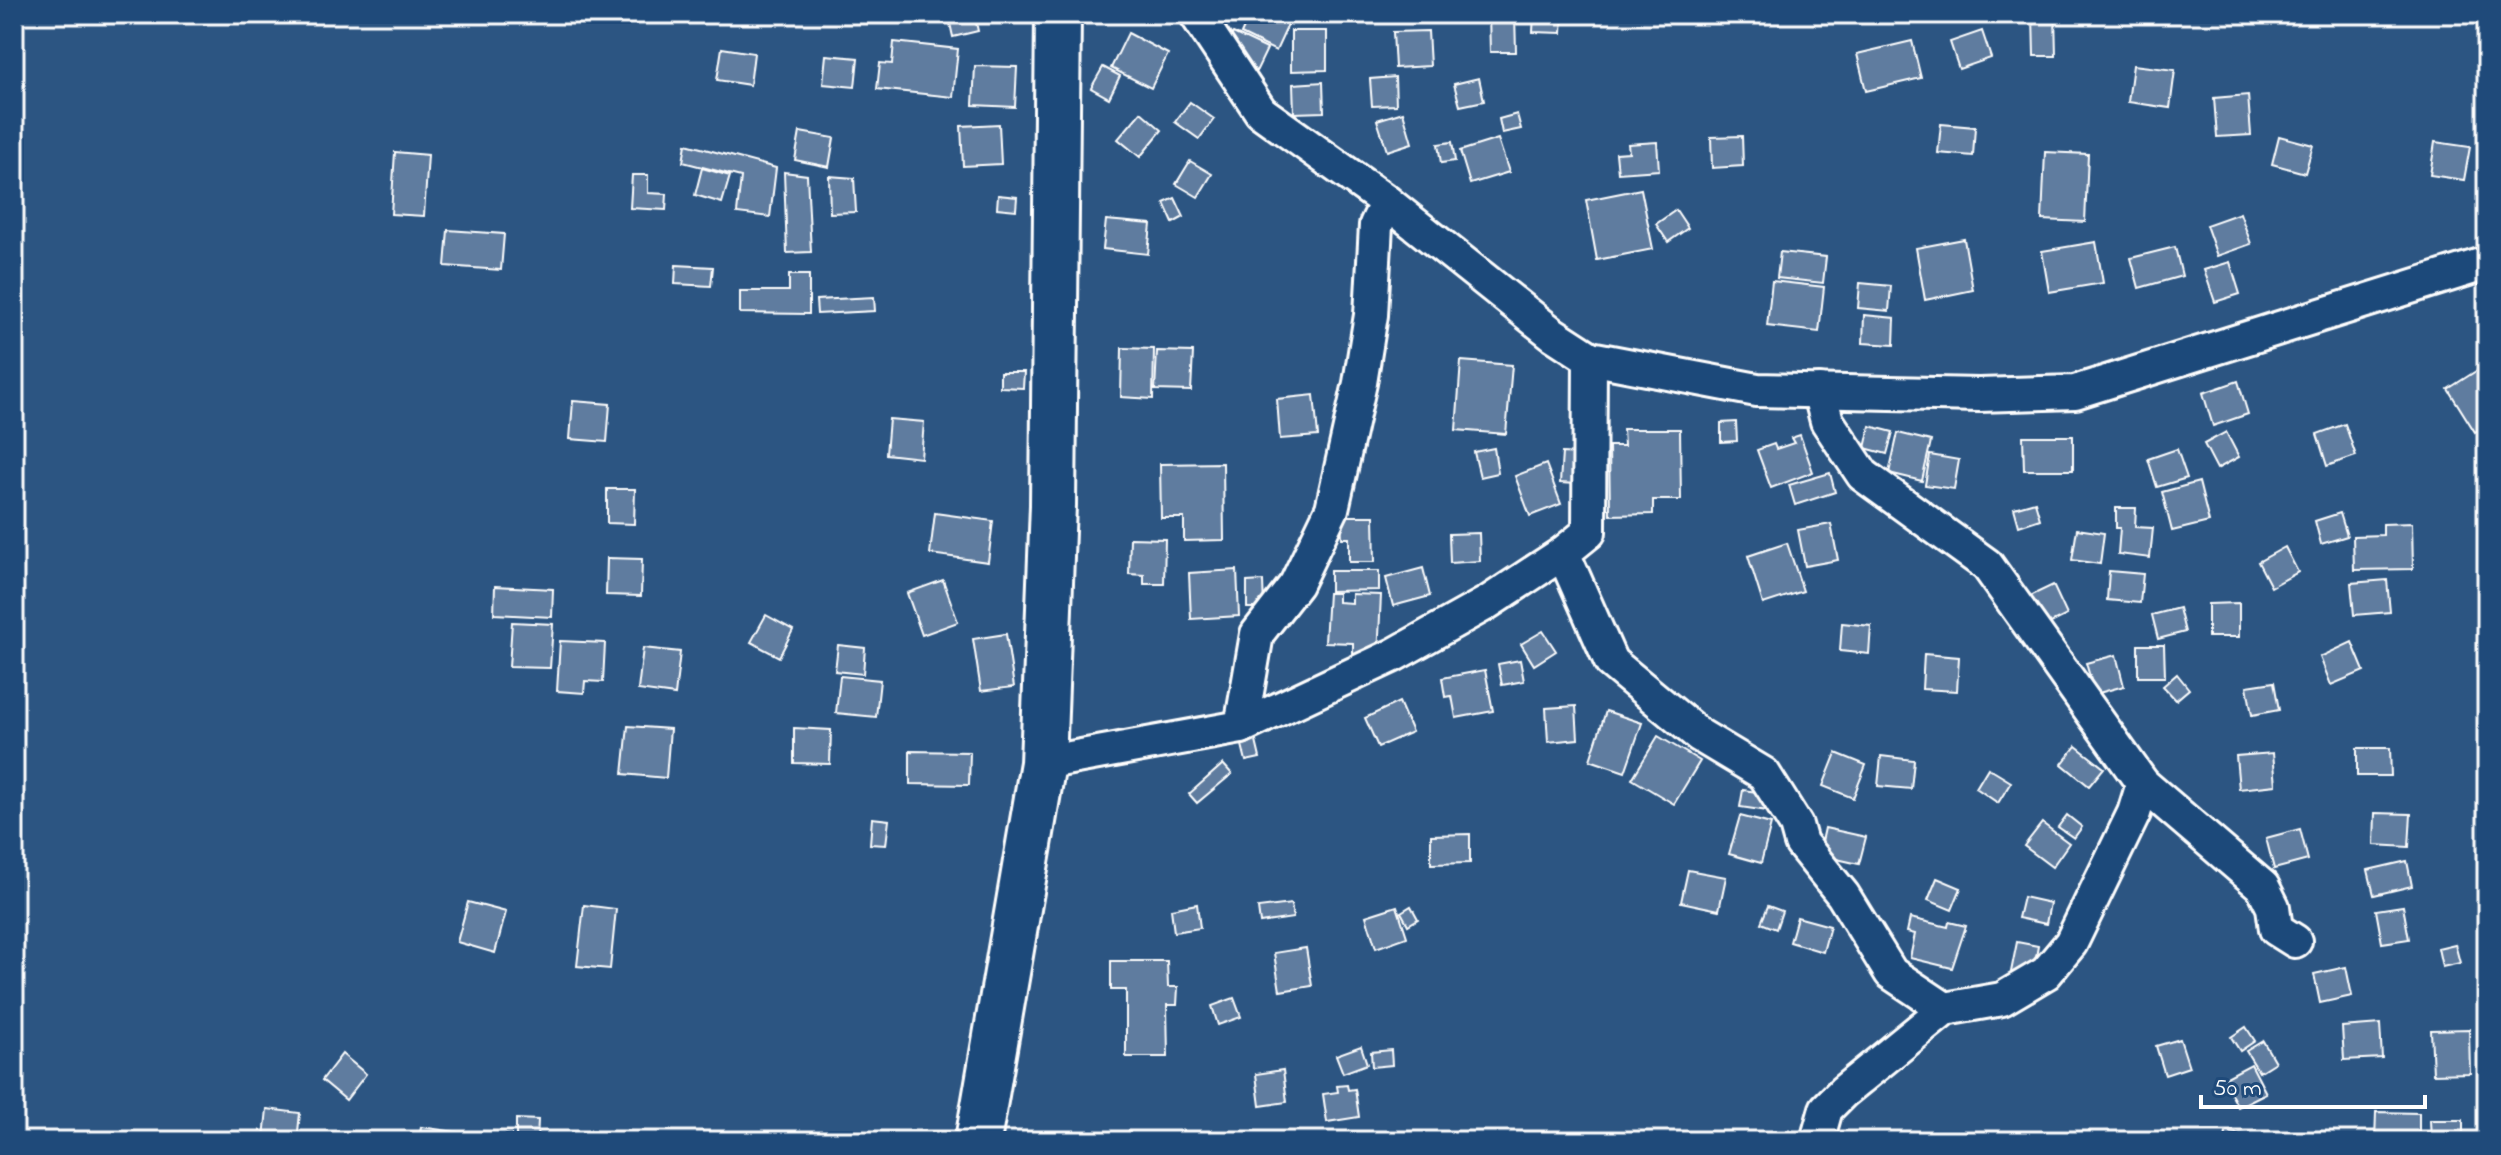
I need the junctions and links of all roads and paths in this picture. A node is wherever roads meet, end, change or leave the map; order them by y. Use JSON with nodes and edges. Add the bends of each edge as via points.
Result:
{"nodes":[{"id":1,"x":1058,"y":14,"type":"edge"},
{"id":2,"x":1196,"y":14,"type":"edge"},
{"id":3,"x":1387,"y":202,"type":"junction"},
{"id":4,"x":2487,"y":263,"type":"edge"},
{"id":5,"x":1590,"y":358,"type":"junction"},
{"id":6,"x":1819,"y":391,"type":"junction"},
{"id":7,"x":1563,"y":553,"type":"junction"},
{"id":8,"x":1241,"y":727,"type":"junction"},
{"id":9,"x":1043,"y":763,"type":"junction"},
{"id":10,"x":2143,"y":784,"type":"junction"},
{"id":11,"x":2295,"y":941,"type":"dead end"},
{"id":12,"x":1945,"y":1009,"type":"junction"},
{"id":13,"x":979,"y":1141,"type":"edge"},
{"id":14,"x":1817,"y":1141,"type":"edge"}],
"edges":[{"from":1,"to":9,"type":"street","via":[[1053,505]]},
{"from":2,"to":3,"type":"street","via":[[1261,112]]},
{"from":3,"to":5,"type":"street"},
{"from":3,"to":8,"type":"street","via":[[1376,225],[1371,315],[1332,509],[1296,584],[1257,634]]},
{"from":4,"to":6,"type":"street","via":[[2075,392]]},
{"from":5,"to":6,"type":"street","via":[[1757,390]]},
{"from":5,"to":7,"type":"street","via":[[1589,532]]},
{"from":6,"to":10,"type":"street","via":[[1827,421],[1863,475],[1987,565]]},
{"from":7,"to":8,"type":"street","via":[[1394,655]]},
{"from":7,"to":12,"type":"street","via":[[1611,662],[1699,735],[1764,774],[1796,825],[1801,843],[1843,895],[1891,973]]},
{"from":8,"to":9,"type":"street"},
{"from":9,"to":13,"type":"street"},
{"from":10,"to":11,"type":"street","via":[[2263,887],[2276,929]]},
{"from":10,"to":12,"type":"street","via":[[2071,943],[2046,973],[2002,999]]},
{"from":12,"to":14,"type":"street","via":[[1826,1109]]}]}
